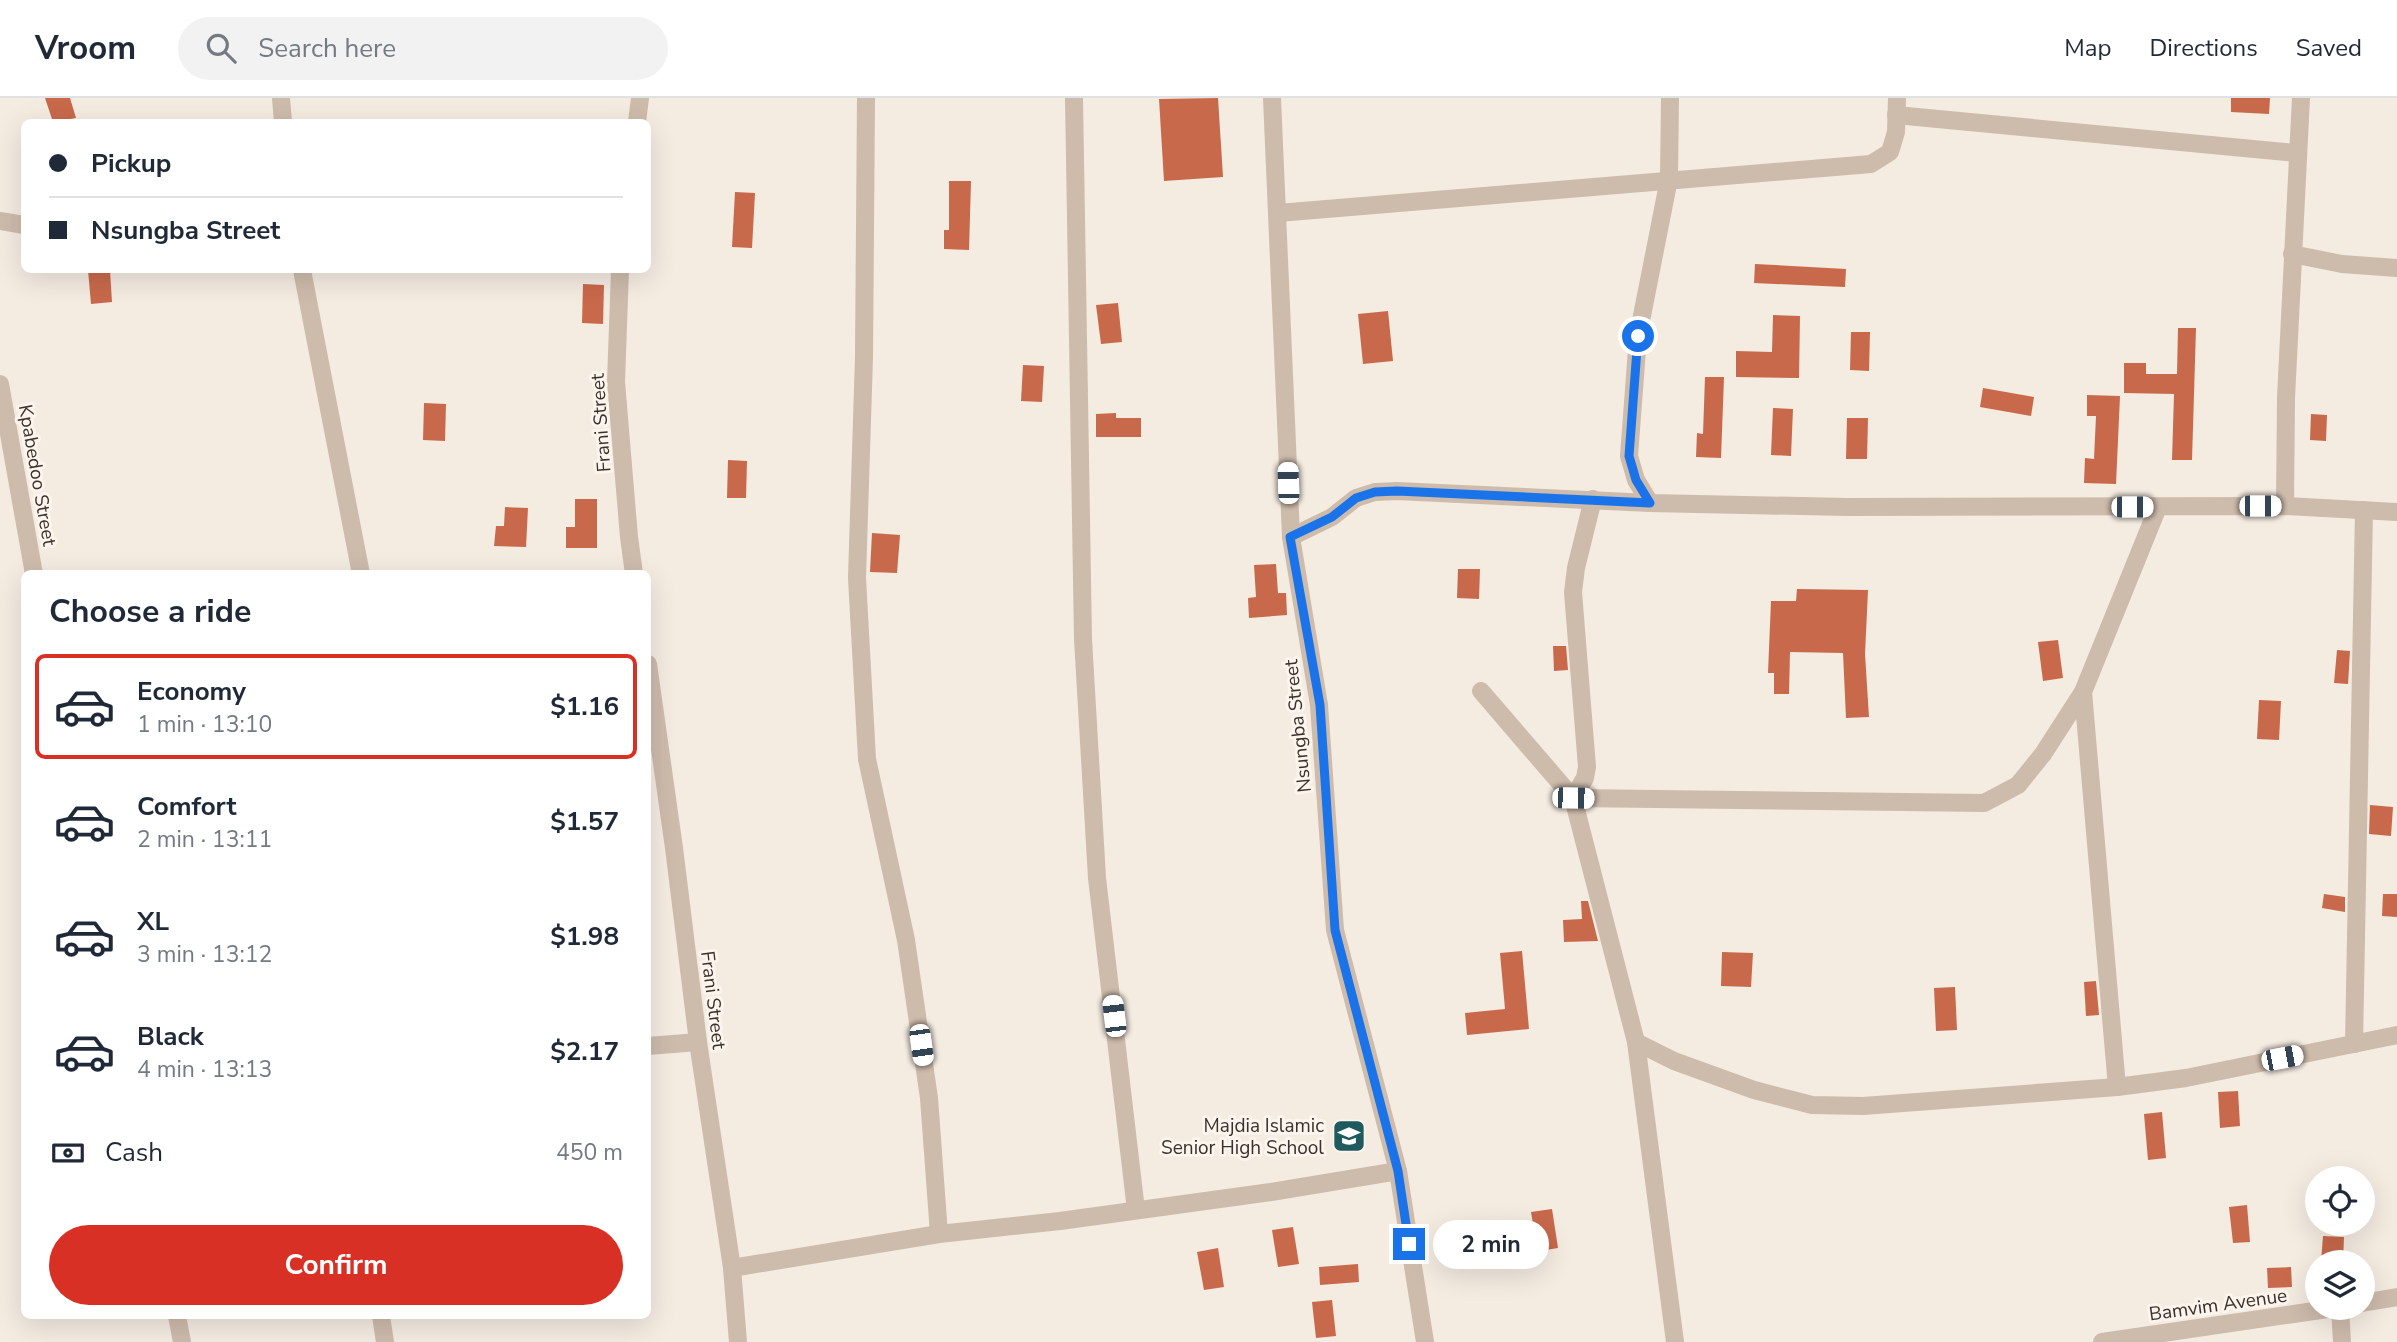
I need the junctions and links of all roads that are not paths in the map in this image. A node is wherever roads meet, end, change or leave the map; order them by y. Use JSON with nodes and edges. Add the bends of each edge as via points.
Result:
{"nodes":[{"id":1,"x":281,"y":98,"type":"edge"},
{"id":2,"x":640,"y":98,"type":"edge"},
{"id":3,"x":866,"y":98,"type":"edge"},
{"id":4,"x":1074,"y":98,"type":"edge"},
{"id":5,"x":1272,"y":98,"type":"edge"},
{"id":6,"x":1670,"y":98,"type":"edge"},
{"id":7,"x":2301,"y":98,"type":"edge"},
{"id":8,"x":1897,"y":106,"type":"edge"},
{"id":9,"x":283,"y":119,"type":"edge"},
{"id":10,"x":637,"y":119,"type":"edge"},
{"id":11,"x":2296,"y":153,"type":"junction"},
{"id":12,"x":1668,"y":179,"type":"junction"},
{"id":13,"x":1278,"y":213,"type":"junction"},
{"id":14,"x":0,"y":221,"type":"edge"},
{"id":15,"x":21,"y":224,"type":"edge"},
{"id":16,"x":2292,"y":254,"type":"junction"},
{"id":17,"x":2397,"y":268,"type":"edge"},
{"id":18,"x":303,"y":273,"type":"edge"},
{"id":19,"x":620,"y":273,"type":"edge"},
{"id":20,"x":0,"y":384,"type":"edge"},
{"id":21,"x":1593,"y":499,"type":"junction"},
{"id":22,"x":1650,"y":503,"type":"junction"},
{"id":23,"x":2285,"y":506,"type":"junction"},
{"id":24,"x":2158,"y":507,"type":"junction"},
{"id":25,"x":2364,"y":510,"type":"junction"},
{"id":26,"x":2397,"y":512,"type":"edge"},
{"id":27,"x":1290,"y":537,"type":"junction"},
{"id":28,"x":33,"y":570,"type":"edge"},
{"id":29,"x":360,"y":570,"type":"edge"},
{"id":30,"x":634,"y":570,"type":"edge"},
{"id":31,"x":1481,"y":691,"type":"dead end"},
{"id":32,"x":2083,"y":692,"type":"junction"},
{"id":33,"x":651,"y":704,"type":"edge"},
{"id":34,"x":1573,"y":798,"type":"junction"},
{"id":35,"x":2397,"y":1035,"type":"edge"},
{"id":36,"x":698,"y":1042,"type":"junction"},
{"id":37,"x":1636,"y":1042,"type":"junction"},
{"id":38,"x":2354,"y":1044,"type":"junction"},
{"id":39,"x":651,"y":1046,"type":"edge"},
{"id":40,"x":2117,"y":1087,"type":"junction"},
{"id":41,"x":1398,"y":1171,"type":"junction"},
{"id":42,"x":1136,"y":1210,"type":"junction"},
{"id":43,"x":939,"y":1234,"type":"junction"},
{"id":44,"x":732,"y":1268,"type":"junction"},
{"id":45,"x":2397,"y":1297,"type":"edge"},
{"id":46,"x":2375,"y":1301,"type":"edge"},
{"id":47,"x":2305,"y":1312,"type":"edge"},
{"id":48,"x":178,"y":1319,"type":"edge"},
{"id":49,"x":381,"y":1319,"type":"edge"},
{"id":50,"x":2341,"y":1320,"type":"edge"},
{"id":51,"x":182,"y":1342,"type":"edge"},
{"id":52,"x":385,"y":1342,"type":"edge"},
{"id":53,"x":738,"y":1342,"type":"edge"},
{"id":54,"x":1425,"y":1342,"type":"edge"},
{"id":55,"x":1675,"y":1342,"type":"edge"},
{"id":56,"x":2102,"y":1342,"type":"edge"},
{"id":57,"x":2342,"y":1342,"type":"edge"}],
"edges":[{"from":1,"to":9,"type":"street"},
{"from":2,"to":10,"type":"street"},
{"from":3,"to":43,"type":"street","via":[[857,578],[867,759],[906,940],[929,1098]]},
{"from":4,"to":42,"type":"street","via":[[1083,639],[1097,878]]},
{"from":5,"to":13,"type":"street","name":"Nsungba Street"},
{"from":6,"to":12,"type":"street"},
{"from":7,"to":11,"type":"street"},
{"from":8,"to":11,"type":"street"},
{"from":8,"to":12,"type":"street","via":[[1890,152],[1871,164]]},
{"from":11,"to":16,"type":"street"},
{"from":12,"to":13,"type":"street"},
{"from":12,"to":22,"type":"street","via":[[1638,336],[1629,456]]},
{"from":13,"to":27,"type":"street","name":"Nsungba Street"},
{"from":14,"to":15,"type":"street"},
{"from":16,"to":17,"type":"street"},
{"from":16,"to":23,"type":"street"},
{"from":18,"to":29,"type":"street"},
{"from":19,"to":30,"type":"street","name":"Frani Street","via":[[616,382]]},
{"from":20,"to":28,"type":"street","name":"Kpabedoo Street"},
{"from":21,"to":22,"type":"street"},
{"from":21,"to":27,"type":"street","via":[[1375,492],[1356,498],[1332,517]]},
{"from":21,"to":34,"type":"street","via":[[1573,592],[1587,767]]},
{"from":22,"to":24,"type":"street"},
{"from":23,"to":24,"type":"street"},
{"from":23,"to":25,"type":"street"},
{"from":24,"to":32,"type":"street"},
{"from":25,"to":26,"type":"street"},
{"from":25,"to":38,"type":"street"},
{"from":27,"to":41,"type":"street","name":"Nsungba Street","via":[[1320,705],[1335,930]]},
{"from":31,"to":34,"type":"street"},
{"from":32,"to":34,"type":"street","via":[[2018,785],[1984,803]]},
{"from":32,"to":40,"type":"street"},
{"from":33,"to":36,"type":"street","name":"Frani Street"},
{"from":34,"to":37,"type":"street"},
{"from":35,"to":38,"type":"street"},
{"from":36,"to":39,"type":"street"},
{"from":36,"to":44,"type":"street","name":"Frani Street"},
{"from":37,"to":40,"type":"street","via":[[1754,1090],[1812,1105],[1863,1106]]},
{"from":37,"to":55,"type":"street"},
{"from":38,"to":40,"type":"street"},
{"from":41,"to":42,"type":"street"},
{"from":41,"to":54,"type":"street","name":"Nsungba Street"},
{"from":42,"to":43,"type":"street"},
{"from":43,"to":44,"type":"street"},
{"from":44,"to":53,"type":"street","name":"Frani Street"},
{"from":45,"to":46,"type":"street"},
{"from":47,"to":56,"type":"street","name":"Bamvim Avenue"},
{"from":48,"to":51,"type":"street"},
{"from":49,"to":52,"type":"street"},
{"from":50,"to":57,"type":"street"}]}
